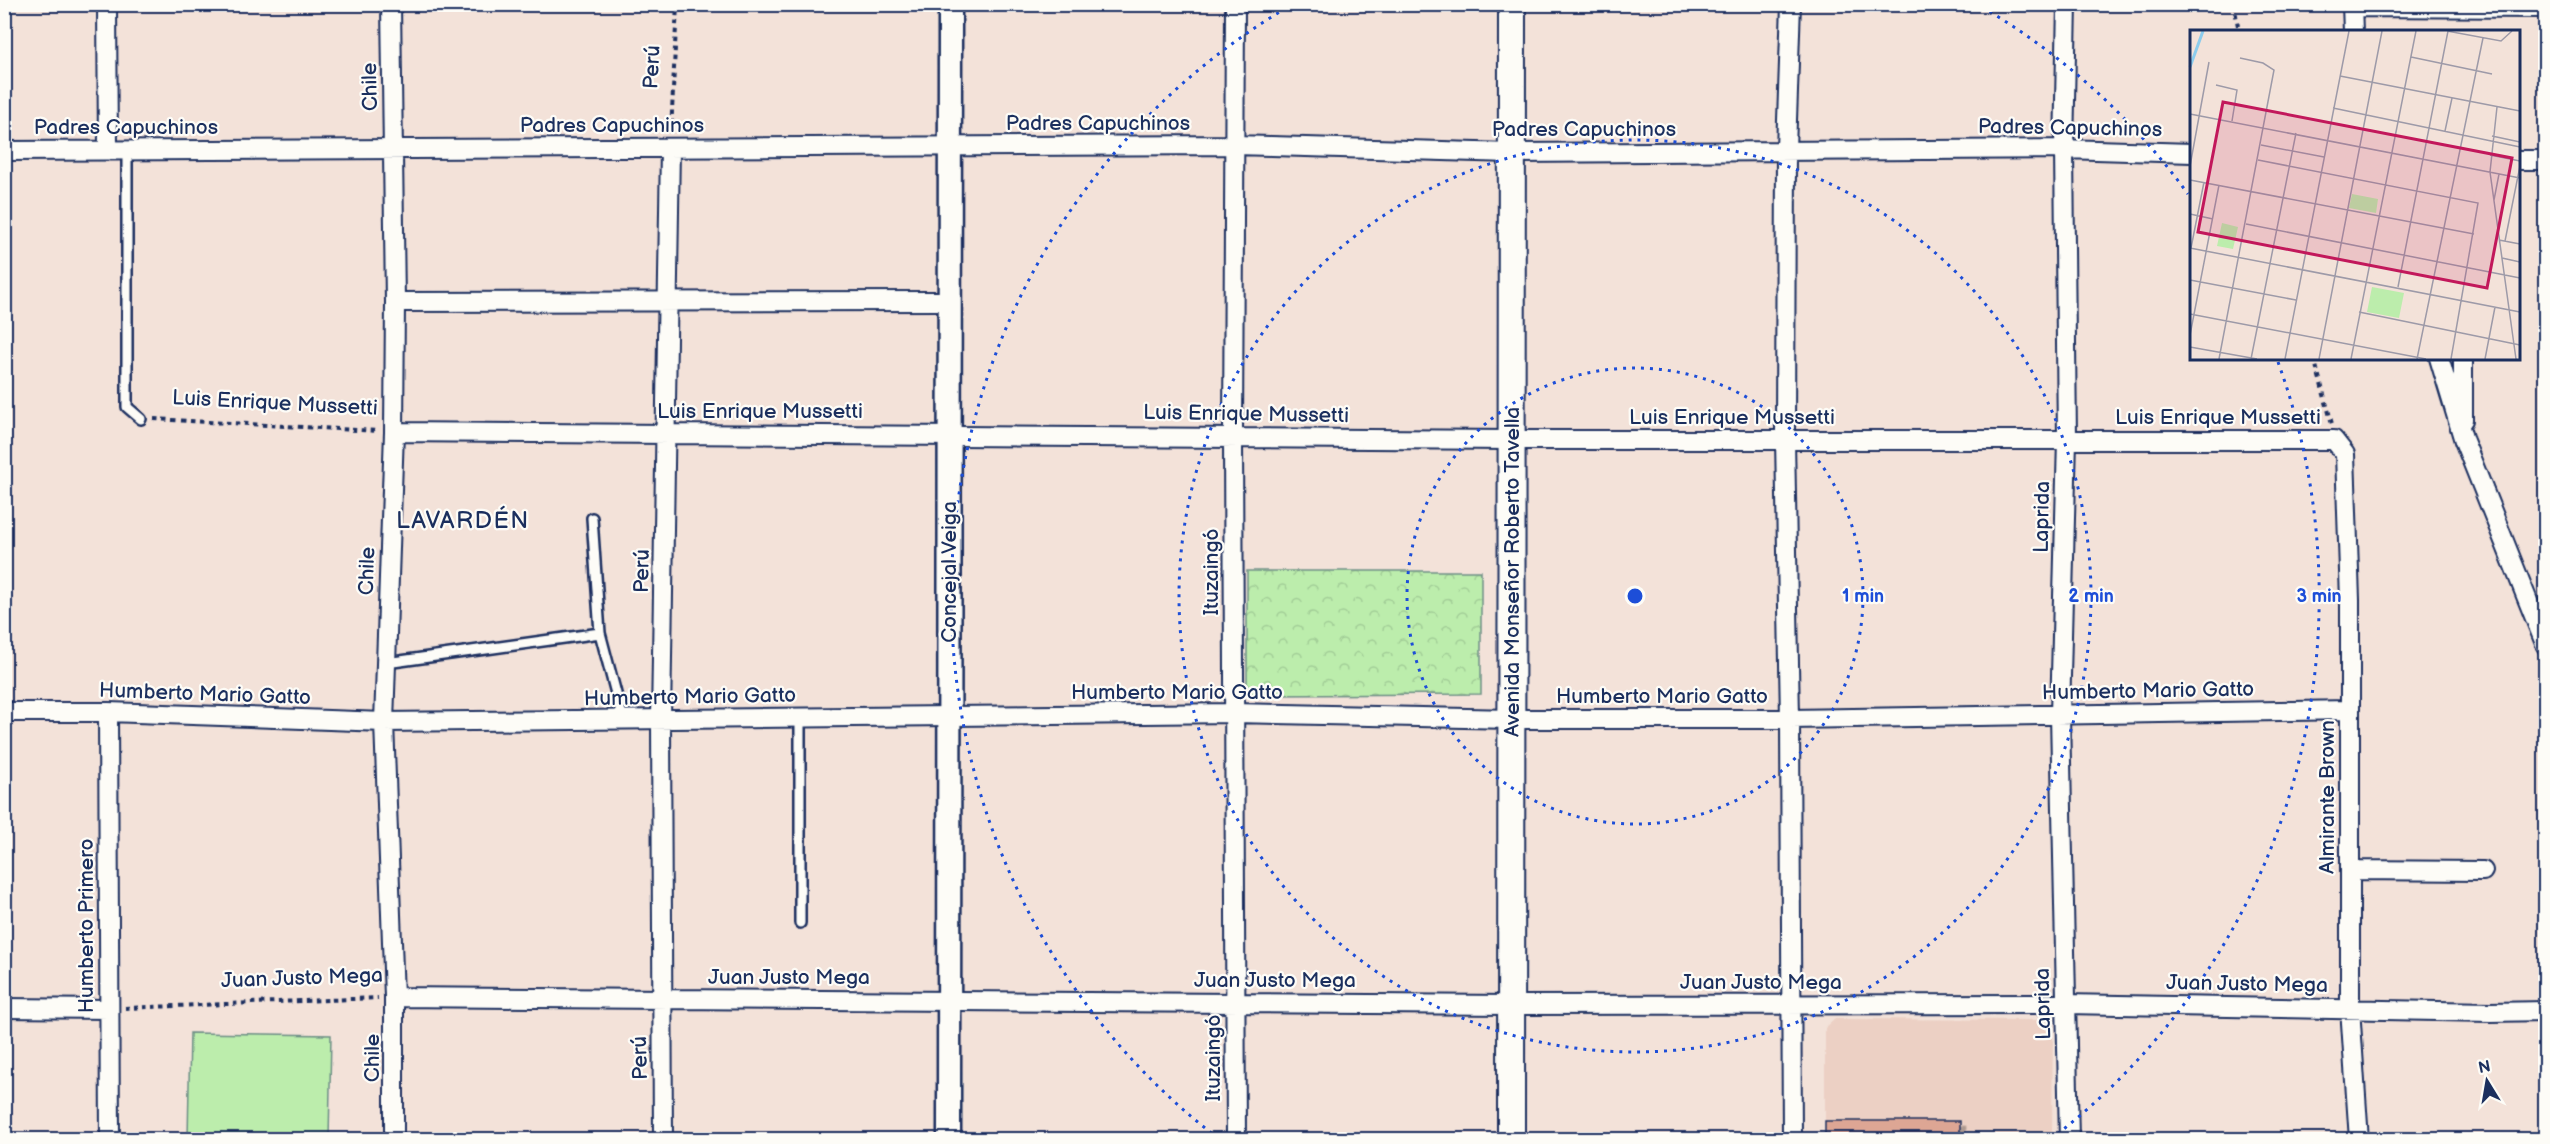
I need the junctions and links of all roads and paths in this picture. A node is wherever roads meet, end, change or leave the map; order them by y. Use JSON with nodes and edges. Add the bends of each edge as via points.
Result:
{"nodes":[{"id":1,"x":107,"y":4,"type":"edge"},
{"id":2,"x":391,"y":4,"type":"edge"},
{"id":3,"x":677,"y":4,"type":"edge"},
{"id":4,"x":950,"y":4,"type":"edge"},
{"id":5,"x":1235,"y":4,"type":"edge"},
{"id":6,"x":1512,"y":4,"type":"edge"},
{"id":7,"x":1791,"y":4,"type":"edge"},
{"id":8,"x":2067,"y":4,"type":"edge"},
{"id":9,"x":2234,"y":4,"type":"edge"},
{"id":10,"x":2352,"y":6,"type":"edge"},
{"id":11,"x":2546,"y":8,"type":"edge"},
{"id":12,"x":2239,"y":30,"type":"edge"},
{"id":13,"x":2353,"y":30,"type":"edge"},
{"id":14,"x":1235,"y":145,"type":"junction"},
{"id":15,"x":950,"y":147,"type":"junction"},
{"id":16,"x":394,"y":148,"type":"junction"},
{"id":17,"x":670,"y":148,"type":"junction"},
{"id":18,"x":1786,"y":149,"type":"junction"},
{"id":19,"x":2064,"y":149,"type":"junction"},
{"id":20,"x":108,"y":150,"type":"junction"},
{"id":21,"x":127,"y":150,"type":"junction"},
{"id":22,"x":4,"y":151,"type":"edge"},
{"id":23,"x":1511,"y":153,"type":"junction"},
{"id":24,"x":2190,"y":153,"type":"edge"},
{"id":25,"x":2520,"y":160,"type":"edge"},
{"id":26,"x":2546,"y":160,"type":"edge"},
{"id":27,"x":949,"y":301,"type":"junction"},
{"id":28,"x":395,"y":302,"type":"junction"},
{"id":29,"x":668,"y":302,"type":"junction"},
{"id":30,"x":2315,"y":360,"type":"edge"},
{"id":31,"x":2440,"y":360,"type":"edge"},
{"id":32,"x":2463,"y":360,"type":"edge"},
{"id":33,"x":141,"y":419,"type":"joint"},
{"id":34,"x":2334,"y":430,"type":"dead end"},
{"id":35,"x":394,"y":432,"type":"junction"},
{"id":36,"x":667,"y":433,"type":"junction"},
{"id":37,"x":949,"y":435,"type":"junction"},
{"id":38,"x":1233,"y":436,"type":"junction"},
{"id":39,"x":1785,"y":439,"type":"junction"},
{"id":40,"x":2067,"y":439,"type":"junction"},
{"id":41,"x":1512,"y":440,"type":"junction"},
{"id":42,"x":2463,"y":441,"type":"junction"},
{"id":43,"x":2345,"y":454,"type":"joint"},
{"id":44,"x":592,"y":518,"type":"dead end"},
{"id":45,"x":600,"y":633,"type":"junction"},
{"id":46,"x":2546,"y":646,"type":"edge"},
{"id":47,"x":386,"y":663,"type":"junction"},
{"id":48,"x":2349,"y":710,"type":"junction"},
{"id":49,"x":4,"y":712,"type":"edge"},
{"id":50,"x":108,"y":712,"type":"junction"},
{"id":51,"x":1234,"y":713,"type":"junction"},
{"id":52,"x":950,"y":715,"type":"junction"},
{"id":53,"x":2060,"y":715,"type":"junction"},
{"id":54,"x":800,"y":718,"type":"junction"},
{"id":55,"x":1512,"y":719,"type":"junction"},
{"id":56,"x":1790,"y":719,"type":"junction"},
{"id":57,"x":624,"y":720,"type":"junction"},
{"id":58,"x":661,"y":720,"type":"junction"},
{"id":59,"x":384,"y":722,"type":"junction"},
{"id":60,"x":2350,"y":870,"type":"junction"},
{"id":61,"x":2483,"y":872,"type":"dead end"},
{"id":62,"x":800,"y":923,"type":"dead end"},
{"id":63,"x":394,"y":997,"type":"junction"},
{"id":64,"x":662,"y":999,"type":"junction"},
{"id":65,"x":949,"y":1001,"type":"junction"},
{"id":66,"x":1235,"y":1003,"type":"junction"},
{"id":67,"x":1790,"y":1004,"type":"junction"},
{"id":68,"x":2065,"y":1004,"type":"junction"},
{"id":69,"x":1511,"y":1005,"type":"junction"},
{"id":70,"x":4,"y":1008,"type":"edge"},
{"id":71,"x":2350,"y":1008,"type":"junction"},
{"id":72,"x":109,"y":1009,"type":"junction"},
{"id":73,"x":2546,"y":1011,"type":"edge"},
{"id":74,"x":110,"y":1140,"type":"edge"},
{"id":75,"x":394,"y":1140,"type":"edge"},
{"id":76,"x":663,"y":1140,"type":"edge"},
{"id":77,"x":949,"y":1140,"type":"edge"},
{"id":78,"x":1236,"y":1140,"type":"edge"},
{"id":79,"x":1511,"y":1140,"type":"edge"},
{"id":80,"x":1792,"y":1140,"type":"edge"},
{"id":81,"x":2069,"y":1140,"type":"edge"},
{"id":82,"x":2359,"y":1140,"type":"edge"}],
"edges":[{"from":1,"to":20,"type":"street"},
{"from":2,"to":16,"type":"street","name":"Chile"},
{"from":3,"to":17,"type":"path","name":"Perú"},
{"from":4,"to":15,"type":"street","name":"Concejal Veiga"},
{"from":5,"to":14,"type":"street","name":"Ituzaingó"},
{"from":6,"to":23,"type":"main road","name":"Avenida Monseñor Roberto Tavella"},
{"from":7,"to":18,"type":"street"},
{"from":8,"to":19,"type":"street","name":"Laprida"},
{"from":9,"to":12,"type":"path"},
{"from":10,"to":11,"type":"street"},
{"from":10,"to":13,"type":"street"},
{"from":14,"to":15,"type":"street","name":"Padres Capuchinos"},
{"from":14,"to":23,"type":"street","name":"Padres Capuchinos"},
{"from":14,"to":38,"type":"street","name":"Ituzaingó"},
{"from":15,"to":17,"type":"street","name":"Padres Capuchinos"},
{"from":15,"to":27,"type":"street","name":"Concejal Veiga"},
{"from":16,"to":17,"type":"street","name":"Padres Capuchinos"},
{"from":16,"to":21,"type":"street","name":"Padres Capuchinos"},
{"from":16,"to":28,"type":"street","name":"Chile"},
{"from":17,"to":29,"type":"street","name":"Perú"},
{"from":18,"to":19,"type":"street","name":"Padres Capuchinos"},
{"from":18,"to":23,"type":"street","name":"Padres Capuchinos"},
{"from":18,"to":39,"type":"street"},
{"from":19,"to":24,"type":"street","name":"Padres Capuchinos"},
{"from":19,"to":40,"type":"street","name":"Laprida"},
{"from":20,"to":21,"type":"street","name":"Padres Capuchinos"},
{"from":20,"to":22,"type":"street","name":"Padres Capuchinos"},
{"from":21,"to":33,"type":"lane","via":[[127,406]]},
{"from":23,"to":41,"type":"main road","name":"Avenida Monseñor Roberto Tavella"},
{"from":25,"to":26,"type":"street"},
{"from":27,"to":29,"type":"street"},
{"from":27,"to":37,"type":"street","name":"Concejal Veiga"},
{"from":28,"to":29,"type":"street"},
{"from":28,"to":35,"type":"street","name":"Chile"},
{"from":29,"to":36,"type":"street","name":"Perú"},
{"from":30,"to":34,"type":"path"},
{"from":31,"to":42,"type":"street"},
{"from":32,"to":42,"type":"street"},
{"from":33,"to":35,"type":"path","name":"Luis Enrique Mussetti"},
{"from":35,"to":36,"type":"street","name":"Luis Enrique Mussetti"},
{"from":35,"to":47,"type":"street","name":"Chile"},
{"from":36,"to":37,"type":"street","name":"Luis Enrique Mussetti"},
{"from":36,"to":58,"type":"street","name":"Perú"},
{"from":37,"to":38,"type":"street","name":"Luis Enrique Mussetti"},
{"from":37,"to":52,"type":"street","name":"Concejal Veiga"},
{"from":38,"to":41,"type":"street","name":"Luis Enrique Mussetti"},
{"from":38,"to":51,"type":"street","name":"Ituzaingó"},
{"from":39,"to":40,"type":"street","name":"Luis Enrique Mussetti"},
{"from":39,"to":41,"type":"street","name":"Luis Enrique Mussetti"},
{"from":39,"to":56,"type":"street"},
{"from":40,"to":43,"type":"street","name":"Luis Enrique Mussetti","via":[[2334,440]]},
{"from":40,"to":53,"type":"street","name":"Laprida"},
{"from":41,"to":55,"type":"main road","name":"Avenida Monseñor Roberto Tavella"},
{"from":42,"to":46,"type":"street"},
{"from":43,"to":48,"type":"street","name":"Almirante Brown"},
{"from":44,"to":45,"type":"lane"},
{"from":45,"to":47,"type":"lane"},
{"from":45,"to":57,"type":"lane"},
{"from":47,"to":59,"type":"street","name":"Chile"},
{"from":48,"to":53,"type":"street","name":"Humberto Mario Gatto"},
{"from":48,"to":60,"type":"street","name":"Almirante Brown"},
{"from":49,"to":50,"type":"street","name":"Humberto Mario Gatto"},
{"from":50,"to":59,"type":"street","name":"Humberto Mario Gatto"},
{"from":50,"to":72,"type":"street","name":"Humberto Primero"},
{"from":51,"to":52,"type":"street","name":"Humberto Mario Gatto"},
{"from":51,"to":55,"type":"street","name":"Humberto Mario Gatto"},
{"from":51,"to":66,"type":"street","name":"Ituzaingó"},
{"from":52,"to":54,"type":"street","name":"Humberto Mario Gatto"},
{"from":52,"to":65,"type":"street","name":"Concejal Veiga"},
{"from":53,"to":56,"type":"street","name":"Humberto Mario Gatto"},
{"from":53,"to":68,"type":"street","name":"Laprida"},
{"from":54,"to":58,"type":"street","name":"Humberto Mario Gatto"},
{"from":54,"to":62,"type":"lane"},
{"from":55,"to":56,"type":"street","name":"Humberto Mario Gatto"},
{"from":55,"to":69,"type":"main road","name":"Avenida Monseñor Roberto Tavella"},
{"from":56,"to":67,"type":"street"},
{"from":57,"to":58,"type":"street","name":"Humberto Mario Gatto"},
{"from":57,"to":59,"type":"street","name":"Humberto Mario Gatto"},
{"from":58,"to":64,"type":"street","name":"Perú"},
{"from":59,"to":63,"type":"street","name":"Chile"},
{"from":60,"to":61,"type":"street"},
{"from":60,"to":71,"type":"street","name":"Almirante Brown"},
{"from":63,"to":64,"type":"street","name":"Juan Justo Mega"},
{"from":63,"to":72,"type":"path","name":"Juan Justo Mega"},
{"from":63,"to":75,"type":"street","name":"Chile"},
{"from":64,"to":65,"type":"street","name":"Juan Justo Mega"},
{"from":64,"to":76,"type":"street","name":"Perú"},
{"from":65,"to":66,"type":"street","name":"Juan Justo Mega"},
{"from":65,"to":77,"type":"street","name":"Concejal Veiga"},
{"from":66,"to":69,"type":"street","name":"Juan Justo Mega"},
{"from":66,"to":78,"type":"street","name":"Ituzaingó"},
{"from":67,"to":68,"type":"street","name":"Juan Justo Mega"},
{"from":67,"to":69,"type":"street","name":"Juan Justo Mega"},
{"from":67,"to":80,"type":"street"},
{"from":68,"to":71,"type":"street","name":"Juan Justo Mega"},
{"from":68,"to":81,"type":"street","name":"Laprida"},
{"from":69,"to":79,"type":"main road","name":"Avenida Monseñor Roberto Tavella"},
{"from":70,"to":72,"type":"street"},
{"from":71,"to":73,"type":"street","name":"Juan Justo Mega"},
{"from":71,"to":82,"type":"street","name":"Almirante Brown"},
{"from":72,"to":74,"type":"street","name":"Humberto Primero"}]}
